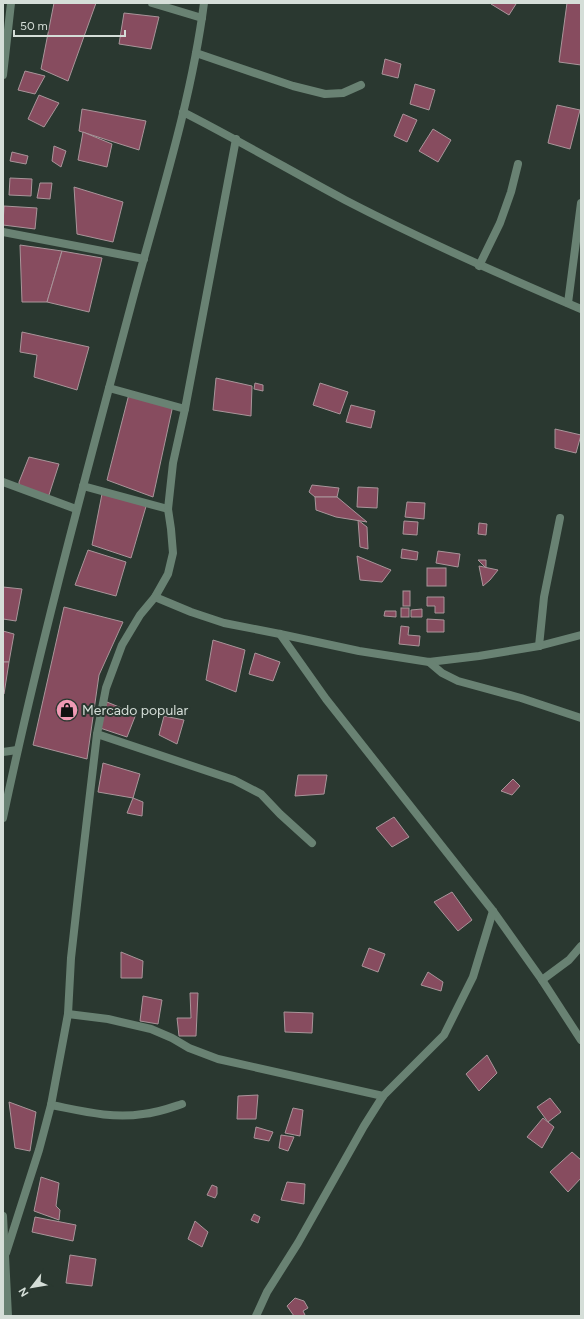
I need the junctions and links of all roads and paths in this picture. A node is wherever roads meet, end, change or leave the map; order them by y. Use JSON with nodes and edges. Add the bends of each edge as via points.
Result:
{"nodes":[{"id":1,"x":11,"y":3,"type":"edge"},
{"id":2,"x":152,"y":3,"type":"edge"},
{"id":3,"x":204,"y":3,"type":"edge"},
{"id":4,"x":202,"y":18,"type":"junction"},
{"id":5,"x":196,"y":53,"type":"junction"},
{"id":6,"x":3,"y":75,"type":"edge"},
{"id":7,"x":361,"y":85,"type":"dead end"},
{"id":8,"x":183,"y":112,"type":"junction"},
{"id":9,"x":236,"y":139,"type":"junction"},
{"id":10,"x":518,"y":164,"type":"dead end"},
{"id":11,"x":581,"y":203,"type":"edge"},
{"id":12,"x":3,"y":232,"type":"edge"},
{"id":13,"x":144,"y":259,"type":"junction"},
{"id":14,"x":479,"y":266,"type":"junction"},
{"id":15,"x":568,"y":303,"type":"junction"},
{"id":16,"x":581,"y":309,"type":"edge"},
{"id":17,"x":109,"y":388,"type":"junction"},
{"id":18,"x":185,"y":408,"type":"junction"},
{"id":19,"x":3,"y":482,"type":"edge"},
{"id":20,"x":83,"y":486,"type":"junction"},
{"id":21,"x":76,"y":509,"type":"junction"},
{"id":22,"x":168,"y":509,"type":"junction"},
{"id":23,"x":560,"y":518,"type":"dead end"},
{"id":24,"x":155,"y":597,"type":"junction"},
{"id":25,"x":280,"y":634,"type":"junction"},
{"id":26,"x":581,"y":635,"type":"edge"},
{"id":27,"x":539,"y":646,"type":"junction"},
{"id":28,"x":429,"y":662,"type":"junction"},
{"id":29,"x":581,"y":718,"type":"edge"},
{"id":30,"x":97,"y":734,"type":"junction"},
{"id":31,"x":17,"y":750,"type":"junction"},
{"id":32,"x":3,"y":752,"type":"edge"},
{"id":33,"x":3,"y":818,"type":"edge"},
{"id":34,"x":312,"y":843,"type":"dead end"},
{"id":35,"x":493,"y":911,"type":"junction"},
{"id":36,"x":581,"y":946,"type":"edge"},
{"id":37,"x":542,"y":980,"type":"junction"},
{"id":38,"x":68,"y":1014,"type":"junction"},
{"id":39,"x":581,"y":1040,"type":"edge"},
{"id":40,"x":383,"y":1096,"type":"junction"},
{"id":41,"x":182,"y":1104,"type":"dead end"},
{"id":42,"x":51,"y":1105,"type":"junction"},
{"id":43,"x":3,"y":1216,"type":"edge"},
{"id":44,"x":6,"y":1253,"type":"junction"},
{"id":45,"x":8,"y":1316,"type":"edge"},
{"id":46,"x":256,"y":1316,"type":"edge"}],
"edges":[{"from":1,"to":6,"type":"street"},
{"from":2,"to":4,"type":"street"},
{"from":3,"to":4,"type":"street"},
{"from":4,"to":5,"type":"street"},
{"from":5,"to":7,"type":"street","via":[[293,86],[325,94],[343,93]]},
{"from":5,"to":8,"type":"street"},
{"from":8,"to":9,"type":"street"},
{"from":8,"to":13,"type":"street"},
{"from":9,"to":14,"type":"street","via":[[345,200]]},
{"from":9,"to":18,"type":"street"},
{"from":10,"to":14,"type":"street","via":[[500,223]]},
{"from":11,"to":15,"type":"street"},
{"from":12,"to":13,"type":"street"},
{"from":13,"to":17,"type":"street"},
{"from":14,"to":15,"type":"street"},
{"from":15,"to":16,"type":"street"},
{"from":17,"to":18,"type":"street"},
{"from":17,"to":20,"type":"street"},
{"from":18,"to":22,"type":"street","via":[[173,463]]},
{"from":19,"to":21,"type":"street"},
{"from":20,"to":21,"type":"street"},
{"from":20,"to":22,"type":"street"},
{"from":21,"to":31,"type":"street"},
{"from":22,"to":24,"type":"street","via":[[173,553],[168,574]]},
{"from":23,"to":27,"type":"street","via":[[544,597]]},
{"from":24,"to":25,"type":"street","via":[[224,623]]},
{"from":24,"to":30,"type":"street","via":[[140,615],[122,645],[106,688]]},
{"from":25,"to":28,"type":"street","via":[[359,651]]},
{"from":25,"to":35,"type":"street","via":[[326,700]]},
{"from":26,"to":27,"type":"street"},
{"from":27,"to":28,"type":"street"},
{"from":28,"to":29,"type":"street","via":[[442,673],[458,681]]},
{"from":30,"to":34,"type":"street","via":[[234,780],[261,794]]},
{"from":30,"to":38,"type":"street","via":[[77,901]]},
{"from":31,"to":32,"type":"street"},
{"from":31,"to":33,"type":"street"},
{"from":35,"to":37,"type":"street"},
{"from":35,"to":40,"type":"street","via":[[473,977],[444,1035]]},
{"from":36,"to":37,"type":"street","via":[[569,960]]},
{"from":37,"to":39,"type":"street"},
{"from":38,"to":40,"type":"street","via":[[108,1019],[151,1029],[189,1048],[218,1058]]},
{"from":38,"to":42,"type":"street"},
{"from":40,"to":46,"type":"street","via":[[267,1292]]},
{"from":41,"to":42,"type":"street","via":[[144,1114],[122,1116]]},
{"from":42,"to":44,"type":"street"},
{"from":43,"to":44,"type":"street"},
{"from":44,"to":45,"type":"street"}]}
